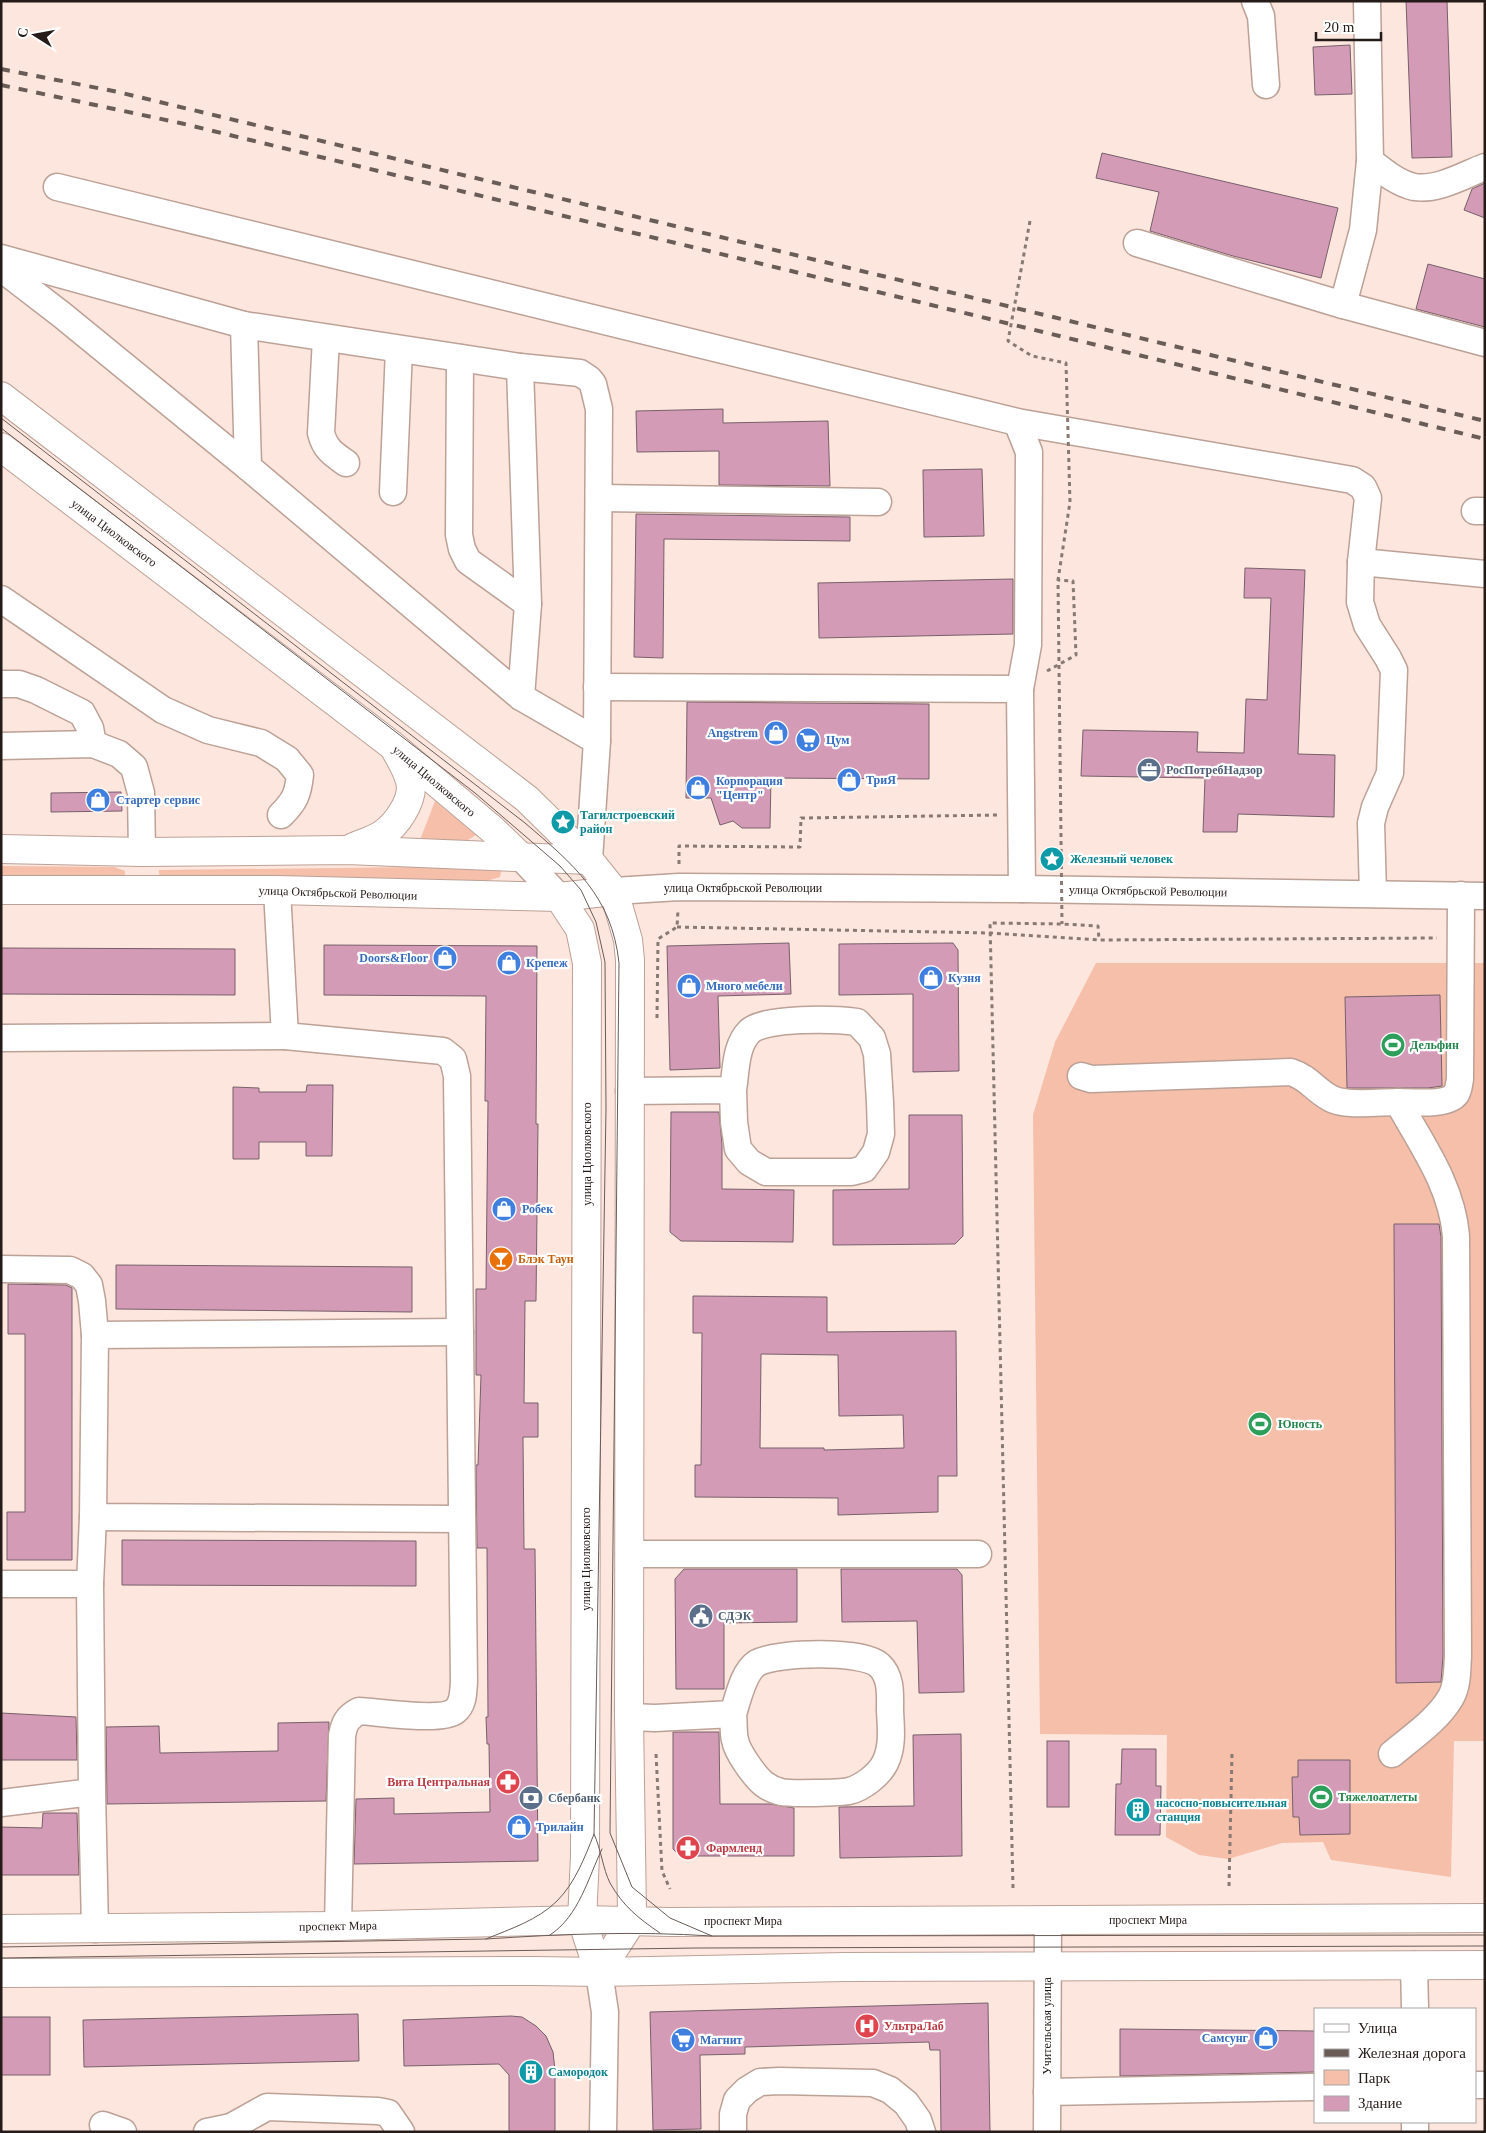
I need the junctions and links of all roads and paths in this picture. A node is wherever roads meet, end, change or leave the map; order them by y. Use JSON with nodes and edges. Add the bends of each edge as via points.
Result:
{"nodes":[{"id":1,"x":1255,"y":1,"type":"edge"},
{"id":2,"x":1367,"y":1,"type":"edge"},
{"id":3,"x":1266,"y":85,"type":"dead end"},
{"id":4,"x":1370,"y":161,"type":"junction"},
{"id":5,"x":1485,"y":167,"type":"edge"},
{"id":6,"x":57,"y":187,"type":"dead end"},
{"id":7,"x":1030,"y":221,"type":"dead end"},
{"id":8,"x":1137,"y":243,"type":"dead end"},
{"id":9,"x":1,"y":258,"type":"edge"},
{"id":10,"x":1,"y":268,"type":"edge"},
{"id":11,"x":1342,"y":305,"type":"junction"},
{"id":12,"x":244,"y":326,"type":"junction"},
{"id":13,"x":326,"y":338,"type":"junction"},
{"id":14,"x":1485,"y":343,"type":"edge"},
{"id":15,"x":399,"y":349,"type":"junction"},
{"id":16,"x":460,"y":358,"type":"junction"},
{"id":17,"x":520,"y":367,"type":"junction"},
{"id":18,"x":1,"y":396,"type":"edge"},
{"id":19,"x":1017,"y":422,"type":"junction"},
{"id":20,"x":1,"y":447,"type":"edge"},
{"id":21,"x":346,"y":463,"type":"dead end"},
{"id":22,"x":248,"y":467,"type":"junction"},
{"id":23,"x":393,"y":492,"type":"dead end"},
{"id":24,"x":599,"y":498,"type":"junction"},
{"id":25,"x":878,"y":502,"type":"dead end"},
{"id":26,"x":1361,"y":562,"type":"junction"},
{"id":27,"x":1485,"y":574,"type":"edge"},
{"id":28,"x":1058,"y":580,"type":"junction"},
{"id":29,"x":1,"y":598,"type":"edge"},
{"id":30,"x":528,"y":604,"type":"junction"},
{"id":31,"x":1076,"y":655,"type":"dead end"},
{"id":32,"x":1,"y":684,"type":"edge"},
{"id":33,"x":597,"y":687,"type":"junction"},
{"id":34,"x":1020,"y":689,"type":"junction"},
{"id":35,"x":521,"y":697,"type":"junction"},
{"id":36,"x":597,"y":741,"type":"junction"},
{"id":37,"x":93,"y":744,"type":"junction"},
{"id":38,"x":1,"y":746,"type":"edge"},
{"id":39,"x":392,"y":746,"type":"junction"},
{"id":40,"x":281,"y":815,"type":"dead end"},
{"id":41,"x":1,"y":849,"type":"edge"},
{"id":42,"x":347,"y":850,"type":"junction"},
{"id":43,"x":142,"y":852,"type":"junction"},
{"id":44,"x":522,"y":857,"type":"junction"},
{"id":45,"x":589,"y":860,"type":"junction"},
{"id":46,"x":1022,"y":889,"type":"junction"},
{"id":47,"x":1,"y":890,"type":"edge"},
{"id":48,"x":144,"y":890,"type":"junction"},
{"id":49,"x":277,"y":890,"type":"junction"},
{"id":50,"x":614,"y":891,"type":"junction"},
{"id":51,"x":1373,"y":894,"type":"junction"},
{"id":52,"x":1473,"y":895,"type":"edge"},
{"id":53,"x":559,"y":897,"type":"junction"},
{"id":54,"x":1062,"y":924,"type":"junction"},
{"id":55,"x":677,"y":927,"type":"dead end"},
{"id":56,"x":991,"y":933,"type":"junction"},
{"id":57,"x":1461,"y":938,"type":"junction"},
{"id":58,"x":1099,"y":940,"type":"junction"},
{"id":59,"x":285,"y":1036,"type":"junction"},
{"id":60,"x":1,"y":1038,"type":"edge"},
{"id":61,"x":1081,"y":1076,"type":"dead end"},
{"id":62,"x":733,"y":1090,"type":"junction"},
{"id":63,"x":629,"y":1092,"type":"junction"},
{"id":64,"x":1398,"y":1102,"type":"junction"},
{"id":65,"x":1,"y":1269,"type":"edge"},
{"id":66,"x":460,"y":1332,"type":"junction"},
{"id":67,"x":95,"y":1335,"type":"junction"},
{"id":68,"x":93,"y":1517,"type":"junction"},
{"id":69,"x":462,"y":1519,"type":"junction"},
{"id":70,"x":629,"y":1554,"type":"junction"},
{"id":71,"x":978,"y":1554,"type":"dead end"},
{"id":72,"x":1,"y":1584,"type":"edge"},
{"id":73,"x":90,"y":1584,"type":"junction"},
{"id":74,"x":733,"y":1714,"type":"junction"},
{"id":75,"x":629,"y":1717,"type":"junction"},
{"id":76,"x":1232,"y":1753,"type":"dead end"},
{"id":77,"x":1392,"y":1754,"type":"dead end"},
{"id":78,"x":92,"y":1792,"type":"junction"},
{"id":79,"x":1,"y":1804,"type":"edge"},
{"id":80,"x":1229,"y":1886,"type":"dead end"},
{"id":81,"x":1013,"y":1888,"type":"dead end"},
{"id":82,"x":1485,"y":1918,"type":"edge"},
{"id":83,"x":582,"y":1920,"type":"junction"},
{"id":84,"x":1048,"y":1920,"type":"junction"},
{"id":85,"x":632,"y":1921,"type":"junction"},
{"id":86,"x":338,"y":1926,"type":"junction"},
{"id":87,"x":1,"y":1929,"type":"edge"},
{"id":88,"x":95,"y":1929,"type":"junction"},
{"id":89,"x":1414,"y":1965,"type":"junction"},
{"id":90,"x":1485,"y":1965,"type":"edge"},
{"id":91,"x":1048,"y":1966,"type":"junction"},
{"id":92,"x":599,"y":1972,"type":"junction"},
{"id":93,"x":1,"y":1973,"type":"edge"},
{"id":94,"x":1415,"y":2008,"type":"edge"},
{"id":95,"x":1314,"y":2087,"type":"edge"},
{"id":96,"x":1047,"y":2092,"type":"junction"},
{"id":97,"x":223,"y":2130,"type":"edge"},
{"id":98,"x":401,"y":2132,"type":"edge"},
{"id":99,"x":603,"y":2132,"type":"edge"},
{"id":100,"x":733,"y":2132,"type":"edge"},
{"id":101,"x":922,"y":2132,"type":"edge"},
{"id":102,"x":1047,"y":2132,"type":"edge"}],
"edges":[{"from":1,"to":3,"type":"street","via":[[1261,16]]},
{"from":2,"to":4,"type":"street"},
{"from":4,"to":5,"type":"street","via":[[1392,177],[1414,187],[1437,186]]},
{"from":4,"to":11,"type":"street","via":[[1363,230]]},
{"from":6,"to":19,"type":"street"},
{"from":7,"to":28,"type":"path","bridge":true,"via":[[1008,341],[1032,356],[1066,363],[1070,502]]},
{"from":8,"to":11,"type":"street"},
{"from":9,"to":12,"type":"street"},
{"from":10,"to":22,"type":"street"},
{"from":11,"to":14,"type":"street"},
{"from":12,"to":13,"type":"street"},
{"from":12,"to":22,"type":"street"},
{"from":13,"to":15,"type":"street"},
{"from":13,"to":21,"type":"street","via":[[321,433],[331,453]]},
{"from":15,"to":16,"type":"street"},
{"from":15,"to":23,"type":"street"},
{"from":16,"to":17,"type":"street"},
{"from":16,"to":30,"type":"street","via":[[459,535],[462,550],[468,561]]},
{"from":17,"to":24,"type":"street","via":[[580,373],[593,384],[599,409]]},
{"from":17,"to":30,"type":"street"},
{"from":18,"to":45,"type":"main road","via":[[527,799]]},
{"from":19,"to":26,"type":"street","via":[[1352,480],[1363,487],[1368,498]]},
{"from":19,"to":34,"type":"street","via":[[1029,452],[1028,645]]},
{"from":20,"to":39,"type":"main road","name":"улица Циолковского"},
{"from":22,"to":35,"type":"street"},
{"from":24,"to":25,"type":"street"},
{"from":24,"to":33,"type":"street"},
{"from":26,"to":27,"type":"street"},
{"from":26,"to":51,"type":"street","via":[[1360,602],[1363,614],[1394,670],[1390,773],[1371,823]]},
{"from":28,"to":31,"type":"path","via":[[1074,581]]},
{"from":28,"to":54,"type":"path","bridge":true},
{"from":29,"to":40,"type":"street","via":[[163,710],[208,730],[261,743],[287,760],[300,775],[298,793]]},
{"from":30,"to":35,"type":"street"},
{"from":32,"to":37,"type":"street","via":[[19,684],[36,690],[82,713],[90,728]]},
{"from":33,"to":34,"type":"street"},
{"from":33,"to":36,"type":"street"},
{"from":34,"to":46,"type":"street"},
{"from":35,"to":36,"type":"street"},
{"from":36,"to":45,"type":"street"},
{"from":37,"to":38,"type":"street"},
{"from":37,"to":43,"type":"street","via":[[119,754],[134,767],[141,793]]},
{"from":39,"to":42,"type":"main road","via":[[405,766],[411,787],[407,804],[384,834]]},
{"from":39,"to":44,"type":"main road","name":"улица Циолковского"},
{"from":41,"to":43,"type":"main road"},
{"from":42,"to":43,"type":"main road"},
{"from":42,"to":44,"type":"main road"},
{"from":43,"to":48,"type":"main road"},
{"from":44,"to":45,"type":"main road"},
{"from":44,"to":53,"type":"street","name":"улица Циолковского"},
{"from":45,"to":50,"type":"main road"},
{"from":46,"to":50,"type":"street","name":"улица Октябрьской Революции","via":[[679,887]]},
{"from":46,"to":51,"type":"street","name":"улица Октябрьской Революции"},
{"from":47,"to":48,"type":"main road","name":"улица Октябрьской Революции"},
{"from":48,"to":49,"type":"main road","name":"улица Октябрьской Революции"},
{"from":49,"to":53,"type":"main road","name":"улица Октябрьской Революции"},
{"from":49,"to":59,"type":"street"},
{"from":50,"to":53,"type":"main road","name":"улица Октябрьской Революции"},
{"from":50,"to":63,"type":"main road","via":[[628,940],[630,960]]},
{"from":51,"to":52,"type":"street","name":"улица Октябрьской Революции"},
{"from":52,"to":57,"type":"street"},
{"from":53,"to":83,"type":"main road","name":"улица Циолковского","via":[[580,929],[587,963],[585,1856]]},
{"from":54,"to":56,"type":"path","via":[[990,923]]},
{"from":54,"to":58,"type":"path","via":[[1098,926]]},
{"from":55,"to":56,"type":"path"},
{"from":56,"to":58,"type":"path"},
{"from":56,"to":81,"type":"path"},
{"from":57,"to":58,"type":"path"},
{"from":57,"to":64,"type":"street","via":[[1458,1088],[1455,1095],[1440,1102]]},
{"from":59,"to":60,"type":"street"},
{"from":59,"to":66,"type":"street","via":[[430,1048],[444,1051],[453,1059],[457,1076]]},
{"from":61,"to":64,"type":"street","via":[[1291,1072],[1303,1075],[1331,1099],[1340,1102]]},
{"from":62,"to":62,"type":"street","via":[[738,1150],[749,1162],[766,1172],[852,1172],[864,1169],[876,1152],[881,1134],[878,1054],[872,1038],[857,1022],[767,1023],[750,1032],[736,1063]]},
{"from":62,"to":63,"type":"street"},
{"from":63,"to":70,"type":"main road"},
{"from":64,"to":77,"type":"street","via":[[1445,1185],[1455,1214],[1458,1656],[1452,1696],[1432,1719]]},
{"from":65,"to":67,"type":"street","via":[[70,1270],[82,1276],[89,1285]]},
{"from":66,"to":67,"type":"street"},
{"from":66,"to":69,"type":"street"},
{"from":67,"to":68,"type":"street"},
{"from":68,"to":69,"type":"street"},
{"from":68,"to":73,"type":"street"},
{"from":69,"to":86,"type":"street","via":[[464,1682],[463,1699],[457,1710],[427,1716],[359,1711],[344,1723]]},
{"from":70,"to":71,"type":"street"},
{"from":70,"to":75,"type":"main road"},
{"from":72,"to":73,"type":"street"},
{"from":73,"to":78,"type":"street"},
{"from":74,"to":74,"type":"street","via":[[735,1742],[745,1760],[764,1784],[782,1793],[849,1791],[868,1781],[884,1765],[888,1754],[891,1736],[886,1673],[878,1664],[850,1654],[775,1656],[756,1664],[747,1676]]},
{"from":74,"to":75,"type":"street"},
{"from":75,"to":85,"type":"main road"},
{"from":76,"to":80,"type":"path"},
{"from":78,"to":79,"type":"street"},
{"from":78,"to":88,"type":"street"},
{"from":82,"to":84,"type":"main road","name":"проспект Мира"},
{"from":83,"to":85,"type":"main road","name":"проспект Мира"},
{"from":83,"to":86,"type":"main road","name":"проспект Мира"},
{"from":83,"to":92,"type":"main road","name":"улица Циолковского"},
{"from":84,"to":85,"type":"main road","name":"проспект Мира"},
{"from":84,"to":91,"type":"street","name":"Учительская улица"},
{"from":85,"to":92,"type":"main road"},
{"from":86,"to":88,"type":"main road","name":"проспект Мира"},
{"from":87,"to":88,"type":"main road","name":"проспект Мира"},
{"from":89,"to":90,"type":"main road"},
{"from":89,"to":91,"type":"main road"},
{"from":89,"to":94,"type":"street"},
{"from":91,"to":92,"type":"main road"},
{"from":91,"to":96,"type":"street","name":"Учительская улица"},
{"from":92,"to":93,"type":"main road"},
{"from":92,"to":99,"type":"street","name":"улица Циолковского","via":[[606,2012]]},
{"from":95,"to":96,"type":"street"},
{"from":96,"to":102,"type":"street","name":"Учительская улица"},
{"from":97,"to":98,"type":"street","via":[[267,2107],[388,2113]]},
{"from":100,"to":101,"type":"street","via":[[737,2100],[760,2082],[779,2081],[873,2083],[890,2090],[906,2103]]}]}
